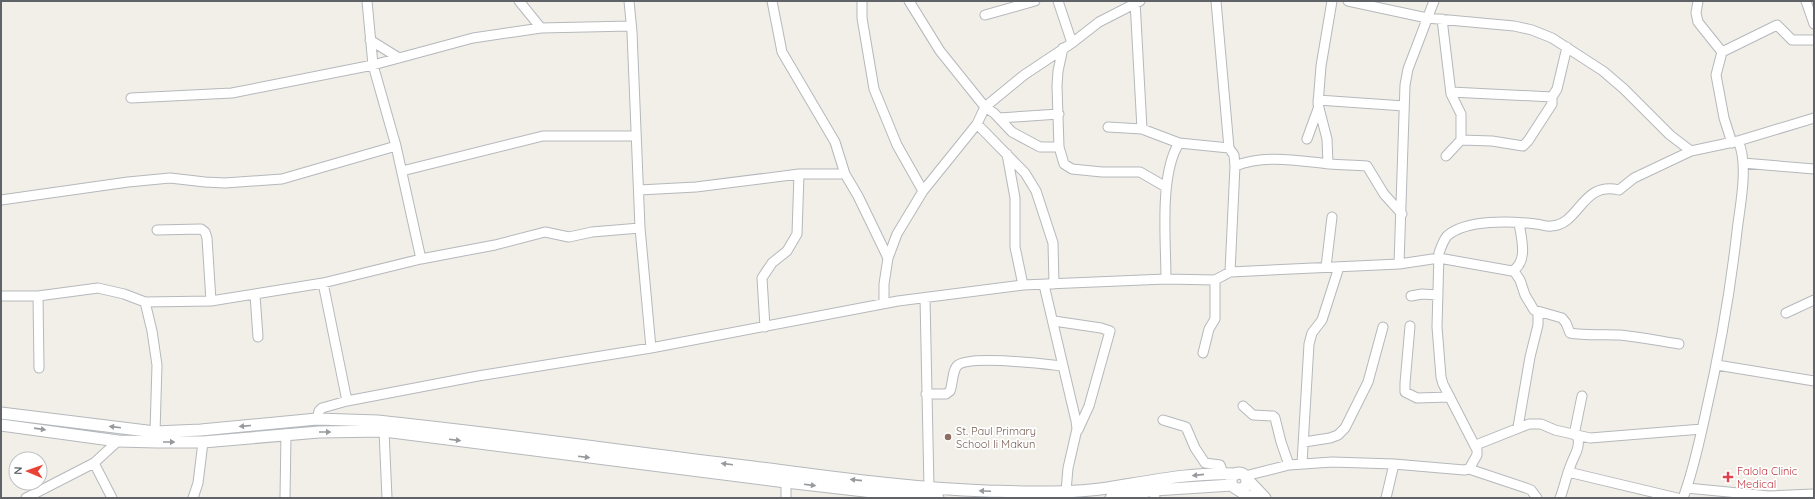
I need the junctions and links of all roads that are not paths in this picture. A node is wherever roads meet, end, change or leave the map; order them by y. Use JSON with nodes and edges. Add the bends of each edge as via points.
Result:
{"nodes":[{"id":1,"x":367,"y":1,"type":"edge"},
{"id":2,"x":519,"y":1,"type":"edge"},
{"id":3,"x":629,"y":1,"type":"edge"},
{"id":4,"x":772,"y":1,"type":"edge"},
{"id":5,"x":862,"y":1,"type":"edge"},
{"id":6,"x":908,"y":1,"type":"edge"},
{"id":7,"x":1035,"y":1,"type":"edge"},
{"id":8,"x":1058,"y":1,"type":"edge"},
{"id":9,"x":1216,"y":1,"type":"edge"},
{"id":10,"x":1332,"y":1,"type":"edge"},
{"id":11,"x":1348,"y":1,"type":"edge"},
{"id":12,"x":1434,"y":1,"type":"edge"},
{"id":13,"x":1698,"y":1,"type":"edge"},
{"id":14,"x":1806,"y":1,"type":"edge"},
{"id":15,"x":1137,"y":2,"type":"edge"},
{"id":16,"x":985,"y":15,"type":"dead end"},
{"id":17,"x":1427,"y":18,"type":"junction"},
{"id":18,"x":1442,"y":19,"type":"junction"},
{"id":19,"x":1814,"y":24,"type":"edge"},
{"id":20,"x":631,"y":26,"type":"junction"},
{"id":21,"x":541,"y":28,"type":"junction"},
{"id":22,"x":370,"y":40,"type":"junction"},
{"id":23,"x":1814,"y":40,"type":"edge"},
{"id":24,"x":1072,"y":43,"type":"junction"},
{"id":25,"x":1567,"y":47,"type":"junction"},
{"id":26,"x":1063,"y":48,"type":"junction"},
{"id":27,"x":1722,"y":52,"type":"junction"},
{"id":28,"x":399,"y":58,"type":"junction"},
{"id":29,"x":373,"y":65,"type":"junction"},
{"id":30,"x":1451,"y":92,"type":"junction"},
{"id":31,"x":1552,"y":97,"type":"junction"},
{"id":32,"x":131,"y":98,"type":"dead end"},
{"id":33,"x":1318,"y":105,"type":"junction"},
{"id":34,"x":1404,"y":106,"type":"junction"},
{"id":35,"x":985,"y":107,"type":"junction"},
{"id":36,"x":1059,"y":114,"type":"junction"},
{"id":37,"x":999,"y":118,"type":"junction"},
{"id":38,"x":1814,"y":118,"type":"edge"},
{"id":39,"x":977,"y":124,"type":"junction"},
{"id":40,"x":1108,"y":127,"type":"dead end"},
{"id":41,"x":1142,"y":129,"type":"junction"},
{"id":42,"x":635,"y":136,"type":"junction"},
{"id":43,"x":1306,"y":139,"type":"dead end"},
{"id":44,"x":1461,"y":140,"type":"junction"},
{"id":45,"x":1735,"y":142,"type":"junction"},
{"id":46,"x":1179,"y":143,"type":"junction"},
{"id":47,"x":396,"y":146,"type":"junction"},
{"id":48,"x":1059,"y":147,"type":"junction"},
{"id":49,"x":1229,"y":148,"type":"junction"},
{"id":50,"x":1692,"y":151,"type":"junction"},
{"id":51,"x":1006,"y":153,"type":"junction"},
{"id":52,"x":1446,"y":156,"type":"dead end"},
{"id":53,"x":1743,"y":163,"type":"junction"},
{"id":54,"x":1328,"y":164,"type":"junction"},
{"id":55,"x":1235,"y":166,"type":"junction"},
{"id":56,"x":1814,"y":169,"type":"edge"},
{"id":57,"x":402,"y":171,"type":"junction"},
{"id":58,"x":799,"y":174,"type":"junction"},
{"id":59,"x":845,"y":174,"type":"junction"},
{"id":60,"x":1166,"y":187,"type":"junction"},
{"id":61,"x":639,"y":190,"type":"junction"},
{"id":62,"x":923,"y":191,"type":"junction"},
{"id":63,"x":1,"y":200,"type":"edge"},
{"id":64,"x":1402,"y":214,"type":"junction"},
{"id":65,"x":1332,"y":217,"type":"dead end"},
{"id":66,"x":1519,"y":222,"type":"junction"},
{"id":67,"x":640,"y":228,"type":"junction"},
{"id":68,"x":157,"y":230,"type":"dead end"},
{"id":69,"x":888,"y":258,"type":"junction"},
{"id":70,"x":1439,"y":258,"type":"junction"},
{"id":71,"x":421,"y":259,"type":"junction"},
{"id":72,"x":1399,"y":264,"type":"junction"},
{"id":73,"x":1326,"y":267,"type":"junction"},
{"id":74,"x":1339,"y":267,"type":"junction"},
{"id":75,"x":1514,"y":271,"type":"junction"},
{"id":76,"x":1230,"y":272,"type":"junction"},
{"id":77,"x":1166,"y":279,"type":"junction"},
{"id":78,"x":1215,"y":280,"type":"junction"},
{"id":79,"x":323,"y":283,"type":"junction"},
{"id":80,"x":1054,"y":284,"type":"junction"},
{"id":81,"x":1023,"y":285,"type":"junction"},
{"id":82,"x":1044,"y":285,"type":"junction"},
{"id":83,"x":1438,"y":294,"type":"junction"},
{"id":84,"x":256,"y":295,"type":"junction"},
{"id":85,"x":1,"y":296,"type":"edge"},
{"id":86,"x":38,"y":296,"type":"junction"},
{"id":87,"x":1411,"y":296,"type":"dead end"},
{"id":88,"x":925,"y":298,"type":"junction"},
{"id":89,"x":1814,"y":300,"type":"edge"},
{"id":90,"x":211,"y":301,"type":"junction"},
{"id":91,"x":145,"y":302,"type":"junction"},
{"id":92,"x":884,"y":304,"type":"junction"},
{"id":93,"x":1538,"y":312,"type":"junction"},
{"id":94,"x":1786,"y":313,"type":"dead end"},
{"id":95,"x":1054,"y":321,"type":"junction"},
{"id":96,"x":1410,"y":326,"type":"dead end"},
{"id":97,"x":765,"y":327,"type":"junction"},
{"id":98,"x":1383,"y":327,"type":"dead end"},
{"id":99,"x":258,"y":337,"type":"dead end"},
{"id":100,"x":1679,"y":344,"type":"dead end"},
{"id":101,"x":650,"y":348,"type":"junction"},
{"id":102,"x":1203,"y":353,"type":"dead end"},
{"id":103,"x":1717,"y":365,"type":"junction"},
{"id":104,"x":1063,"y":366,"type":"junction"},
{"id":105,"x":39,"y":368,"type":"dead end"},
{"id":106,"x":1814,"y":381,"type":"edge"},
{"id":107,"x":926,"y":394,"type":"junction"},
{"id":108,"x":1582,"y":396,"type":"dead end"},
{"id":109,"x":1450,"y":397,"type":"junction"},
{"id":110,"x":347,"y":401,"type":"junction"},
{"id":111,"x":1243,"y":406,"type":"dead end"},
{"id":112,"x":1,"y":413,"type":"edge"},
{"id":113,"x":317,"y":419,"type":"junction"},
{"id":114,"x":1164,"y":420,"type":"dead end"},
{"id":115,"x":1,"y":424,"type":"edge"},
{"id":116,"x":1518,"y":427,"type":"junction"},
{"id":117,"x":1077,"y":429,"type":"junction"},
{"id":118,"x":1702,"y":429,"type":"junction"},
{"id":119,"x":384,"y":431,"type":"junction"},
{"id":120,"x":156,"y":432,"type":"junction"},
{"id":121,"x":286,"y":434,"type":"junction"},
{"id":122,"x":1576,"y":435,"type":"junction"},
{"id":123,"x":118,"y":440,"type":"junction"},
{"id":124,"x":203,"y":442,"type":"junction"},
{"id":125,"x":1304,"y":442,"type":"junction"},
{"id":126,"x":1476,"y":445,"type":"junction"},
{"id":127,"x":94,"y":462,"type":"junction"},
{"id":128,"x":1302,"y":463,"type":"junction"},
{"id":129,"x":1394,"y":464,"type":"junction"},
{"id":130,"x":1289,"y":465,"type":"junction"},
{"id":131,"x":1469,"y":469,"type":"junction"},
{"id":132,"x":1568,"y":472,"type":"junction"},
{"id":133,"x":1223,"y":473,"type":"junction"},
{"id":134,"x":1243,"y":476,"type":"junction"},
{"id":135,"x":786,"y":482,"type":"junction"},
{"id":136,"x":1235,"y":487,"type":"junction"},
{"id":137,"x":929,"y":488,"type":"junction"},
{"id":138,"x":1687,"y":488,"type":"junction"},
{"id":139,"x":1066,"y":491,"type":"junction"},
{"id":140,"x":1154,"y":494,"type":"edge"},
{"id":141,"x":1814,"y":494,"type":"edge"},
{"id":142,"x":26,"y":498,"type":"edge"},
{"id":143,"x":112,"y":498,"type":"edge"},
{"id":144,"x":194,"y":498,"type":"edge"},
{"id":145,"x":285,"y":498,"type":"edge"},
{"id":146,"x":387,"y":498,"type":"edge"},
{"id":147,"x":786,"y":498,"type":"edge"},
{"id":148,"x":938,"y":498,"type":"edge"},
{"id":149,"x":1111,"y":498,"type":"edge"},
{"id":150,"x":1251,"y":498,"type":"edge"},
{"id":151,"x":1265,"y":498,"type":"edge"},
{"id":152,"x":1386,"y":498,"type":"edge"},
{"id":153,"x":1537,"y":498,"type":"edge"},
{"id":154,"x":1560,"y":498,"type":"edge"},
{"id":155,"x":1677,"y":498,"type":"edge"},
{"id":156,"x":1684,"y":498,"type":"edge"}],
"edges":[{"from":1,"to":22,"type":"street"},
{"from":2,"to":21,"type":"street"},
{"from":3,"to":20,"type":"street"},
{"from":4,"to":59,"type":"street","via":[[782,52],[835,142]]},
{"from":5,"to":62,"type":"street","via":[[862,18],[874,89],[897,145]]},
{"from":6,"to":35,"type":"street","via":[[940,51]]},
{"from":7,"to":16,"type":"street"},
{"from":8,"to":24,"type":"street"},
{"from":9,"to":49,"type":"street"},
{"from":10,"to":33,"type":"street","via":[[1321,66]]},
{"from":11,"to":17,"type":"street"},
{"from":12,"to":17,"type":"street"},
{"from":13,"to":27,"type":"street","via":[[1698,22]]},
{"from":14,"to":19,"type":"street"},
{"from":15,"to":24,"type":"street","via":[[1099,22]]},
{"from":15,"to":41,"type":"street"},
{"from":17,"to":18,"type":"street"},
{"from":17,"to":34,"type":"street","via":[[1408,69],[1404,85]]},
{"from":18,"to":25,"type":"street","via":[[1532,30]]},
{"from":18,"to":30,"type":"street"},
{"from":20,"to":21,"type":"street"},
{"from":20,"to":42,"type":"street"},
{"from":21,"to":28,"type":"street","via":[[473,38]]},
{"from":22,"to":28,"type":"street"},
{"from":22,"to":29,"type":"street"},
{"from":23,"to":27,"type":"street","via":[[1792,40],[1778,26]]},
{"from":24,"to":26,"type":"street"},
{"from":25,"to":31,"type":"street","via":[[1557,89]]},
{"from":25,"to":50,"type":"street","via":[[1603,71],[1670,135]]},
{"from":26,"to":35,"type":"street"},
{"from":26,"to":36,"type":"street","via":[[1057,76]]},
{"from":27,"to":45,"type":"street","via":[[1716,75],[1724,118]]},
{"from":28,"to":29,"type":"street"},
{"from":29,"to":32,"type":"street","via":[[232,93]]},
{"from":29,"to":47,"type":"street"},
{"from":30,"to":31,"type":"street"},
{"from":30,"to":44,"type":"street","via":[[1461,114]]},
{"from":31,"to":44,"type":"street","via":[[1552,104],[1523,146]]},
{"from":33,"to":34,"type":"street"},
{"from":33,"to":43,"type":"street"},
{"from":33,"to":54,"type":"street","via":[[1327,139]]},
{"from":34,"to":64,"type":"street"},
{"from":35,"to":37,"type":"street"},
{"from":35,"to":39,"type":"street"},
{"from":36,"to":37,"type":"street"},
{"from":36,"to":48,"type":"street"},
{"from":37,"to":48,"type":"street","via":[[1012,132],[1040,148]]},
{"from":38,"to":45,"type":"street"},
{"from":39,"to":51,"type":"street"},
{"from":39,"to":62,"type":"street"},
{"from":40,"to":41,"type":"street"},
{"from":41,"to":46,"type":"street"},
{"from":42,"to":57,"type":"street","via":[[543,136]]},
{"from":42,"to":61,"type":"street"},
{"from":44,"to":52,"type":"street"},
{"from":45,"to":50,"type":"street"},
{"from":45,"to":53,"type":"street","via":[[1742,151]]},
{"from":46,"to":49,"type":"street"},
{"from":46,"to":60,"type":"street"},
{"from":47,"to":57,"type":"street"},
{"from":47,"to":63,"type":"street","via":[[282,179],[225,183],[170,178]]},
{"from":48,"to":60,"type":"street","via":[[1064,164],[1072,169],[1140,172]]},
{"from":49,"to":55,"type":"street","via":[[1234,155]]},
{"from":50,"to":66,"type":"street","via":[[1634,178],[1619,190],[1593,192],[1567,220],[1560,224],[1550,226]]},
{"from":51,"to":80,"type":"street","via":[[1036,191],[1054,243]]},
{"from":51,"to":81,"type":"street","via":[[1015,198],[1015,247]]},
{"from":53,"to":56,"type":"street"},
{"from":53,"to":103,"type":"street","via":[[1732,281]]},
{"from":54,"to":55,"type":"street","via":[[1262,160]]},
{"from":54,"to":64,"type":"street","via":[[1367,166],[1384,194]]},
{"from":55,"to":76,"type":"street"},
{"from":57,"to":71,"type":"street"},
{"from":58,"to":59,"type":"street"},
{"from":58,"to":61,"type":"street"},
{"from":58,"to":97,"type":"street","via":[[797,234],[787,251],[772,263],[762,278]]},
{"from":59,"to":69,"type":"street"},
{"from":60,"to":77,"type":"street"},
{"from":61,"to":67,"type":"street"},
{"from":62,"to":69,"type":"street","via":[[898,234]]},
{"from":64,"to":72,"type":"street"},
{"from":65,"to":73,"type":"street"},
{"from":66,"to":70,"type":"street","via":[[1465,226],[1443,242]]},
{"from":66,"to":75,"type":"street","via":[[1523,249]]},
{"from":67,"to":71,"type":"street","via":[[592,232],[569,237],[545,232],[495,245]]},
{"from":67,"to":101,"type":"street"},
{"from":68,"to":90,"type":"street","via":[[201,229],[205,232],[208,238]]},
{"from":69,"to":92,"type":"street"},
{"from":70,"to":72,"type":"street"},
{"from":70,"to":75,"type":"street"},
{"from":70,"to":83,"type":"street"},
{"from":71,"to":79,"type":"street"},
{"from":72,"to":74,"type":"street"},
{"from":73,"to":74,"type":"street"},
{"from":73,"to":76,"type":"street"},
{"from":74,"to":125,"type":"street","via":[[1322,320],[1312,333]]},
{"from":75,"to":93,"type":"street","via":[[1525,295]]},
{"from":76,"to":78,"type":"street"},
{"from":77,"to":78,"type":"street"},
{"from":77,"to":80,"type":"street"},
{"from":78,"to":102,"type":"street","via":[[1215,318],[1209,329]]},
{"from":79,"to":84,"type":"street"},
{"from":79,"to":110,"type":"street"},
{"from":80,"to":82,"type":"street"},
{"from":81,"to":82,"type":"street"},
{"from":81,"to":88,"type":"street"},
{"from":82,"to":95,"type":"street"},
{"from":83,"to":87,"type":"street"},
{"from":83,"to":109,"type":"street","via":[[1440,364],[1443,384]]},
{"from":84,"to":90,"type":"street"},
{"from":84,"to":99,"type":"street"},
{"from":85,"to":86,"type":"street"},
{"from":86,"to":91,"type":"street","via":[[98,288]]},
{"from":86,"to":105,"type":"street"},
{"from":88,"to":92,"type":"street"},
{"from":88,"to":107,"type":"street"},
{"from":89,"to":94,"type":"street"},
{"from":90,"to":91,"type":"street"},
{"from":91,"to":120,"type":"street","via":[[157,365]]},
{"from":92,"to":97,"type":"street"},
{"from":93,"to":100,"type":"street","via":[[1562,318],[1570,333],[1621,335]]},
{"from":93,"to":116,"type":"street","via":[[1538,325]]},
{"from":95,"to":104,"type":"street"},
{"from":95,"to":117,"type":"street","via":[[1110,331],[1089,406]]},
{"from":96,"to":109,"type":"street","via":[[1405,392],[1417,398]]},
{"from":97,"to":101,"type":"street"},
{"from":98,"to":125,"type":"street","via":[[1368,382],[1345,428],[1330,438]]},
{"from":101,"to":110,"type":"street","via":[[478,376]]},
{"from":103,"to":106,"type":"street"},
{"from":103,"to":118,"type":"street"},
{"from":104,"to":107,"type":"street","via":[[1002,361],[961,363],[955,368],[950,391],[946,394]]},
{"from":104,"to":117,"type":"street"},
{"from":107,"to":137,"type":"street"},
{"from":108,"to":122,"type":"street"},
{"from":109,"to":126,"type":"street"},
{"from":110,"to":113,"type":"street","via":[[322,408]]},
{"from":111,"to":130,"type":"street","via":[[1253,415],[1275,418]]},
{"from":120,"to":112,"type":"street","one_way":true},
{"from":113,"to":120,"type":"street","one_way":true},
{"from":137,"to":113,"type":"street","one_way":true,"via":[[378,421]]},
{"from":114,"to":133,"type":"street","via":[[1186,427],[1205,463],[1220,464]]},
{"from":115,"to":123,"type":"street","one_way":true},
{"from":116,"to":122,"type":"street","via":[[1541,424]]},
{"from":116,"to":126,"type":"street"},
{"from":117,"to":139,"type":"street","via":[[1068,468]]},
{"from":118,"to":122,"type":"street","via":[[1590,438]]},
{"from":118,"to":138,"type":"street"},
{"from":121,"to":119,"type":"street","one_way":true},
{"from":119,"to":135,"type":"street","one_way":true},
{"from":119,"to":146,"type":"street"},
{"from":121,"to":124,"type":"street"},
{"from":121,"to":145,"type":"street"},
{"from":122,"to":132,"type":"street","via":[[1579,444]]},
{"from":123,"to":124,"type":"street","one_way":true},
{"from":123,"to":127,"type":"street"},
{"from":124,"to":144,"type":"street"},
{"from":125,"to":128,"type":"street"},
{"from":126,"to":131,"type":"street","via":[[1477,455]]},
{"from":127,"to":142,"type":"street"},
{"from":127,"to":143,"type":"street"},
{"from":128,"to":129,"type":"street"},
{"from":128,"to":130,"type":"street"},
{"from":129,"to":131,"type":"street"},
{"from":129,"to":152,"type":"street"},
{"from":130,"to":134,"type":"street"},
{"from":131,"to":153,"type":"street","via":[[1531,490]]},
{"from":132,"to":154,"type":"street"},
{"from":132,"to":155,"type":"street"},
{"from":133,"to":134,"type":"street"},
{"from":133,"to":139,"type":"street","one_way":true,"via":[[1161,478],[1108,488]]},
{"from":134,"to":136,"type":"street","via":[[1232,478]]},
{"from":134,"to":151,"type":"street"},
{"from":135,"to":147,"type":"street"},
{"from":135,"to":148,"type":"street","one_way":true},
{"from":136,"to":140,"type":"street"},
{"from":136,"to":150,"type":"street"},
{"from":139,"to":137,"type":"street","one_way":true},
{"from":138,"to":141,"type":"street","via":[[1769,496]]},
{"from":138,"to":156,"type":"street"},
{"from":140,"to":149,"type":"street"}]}
